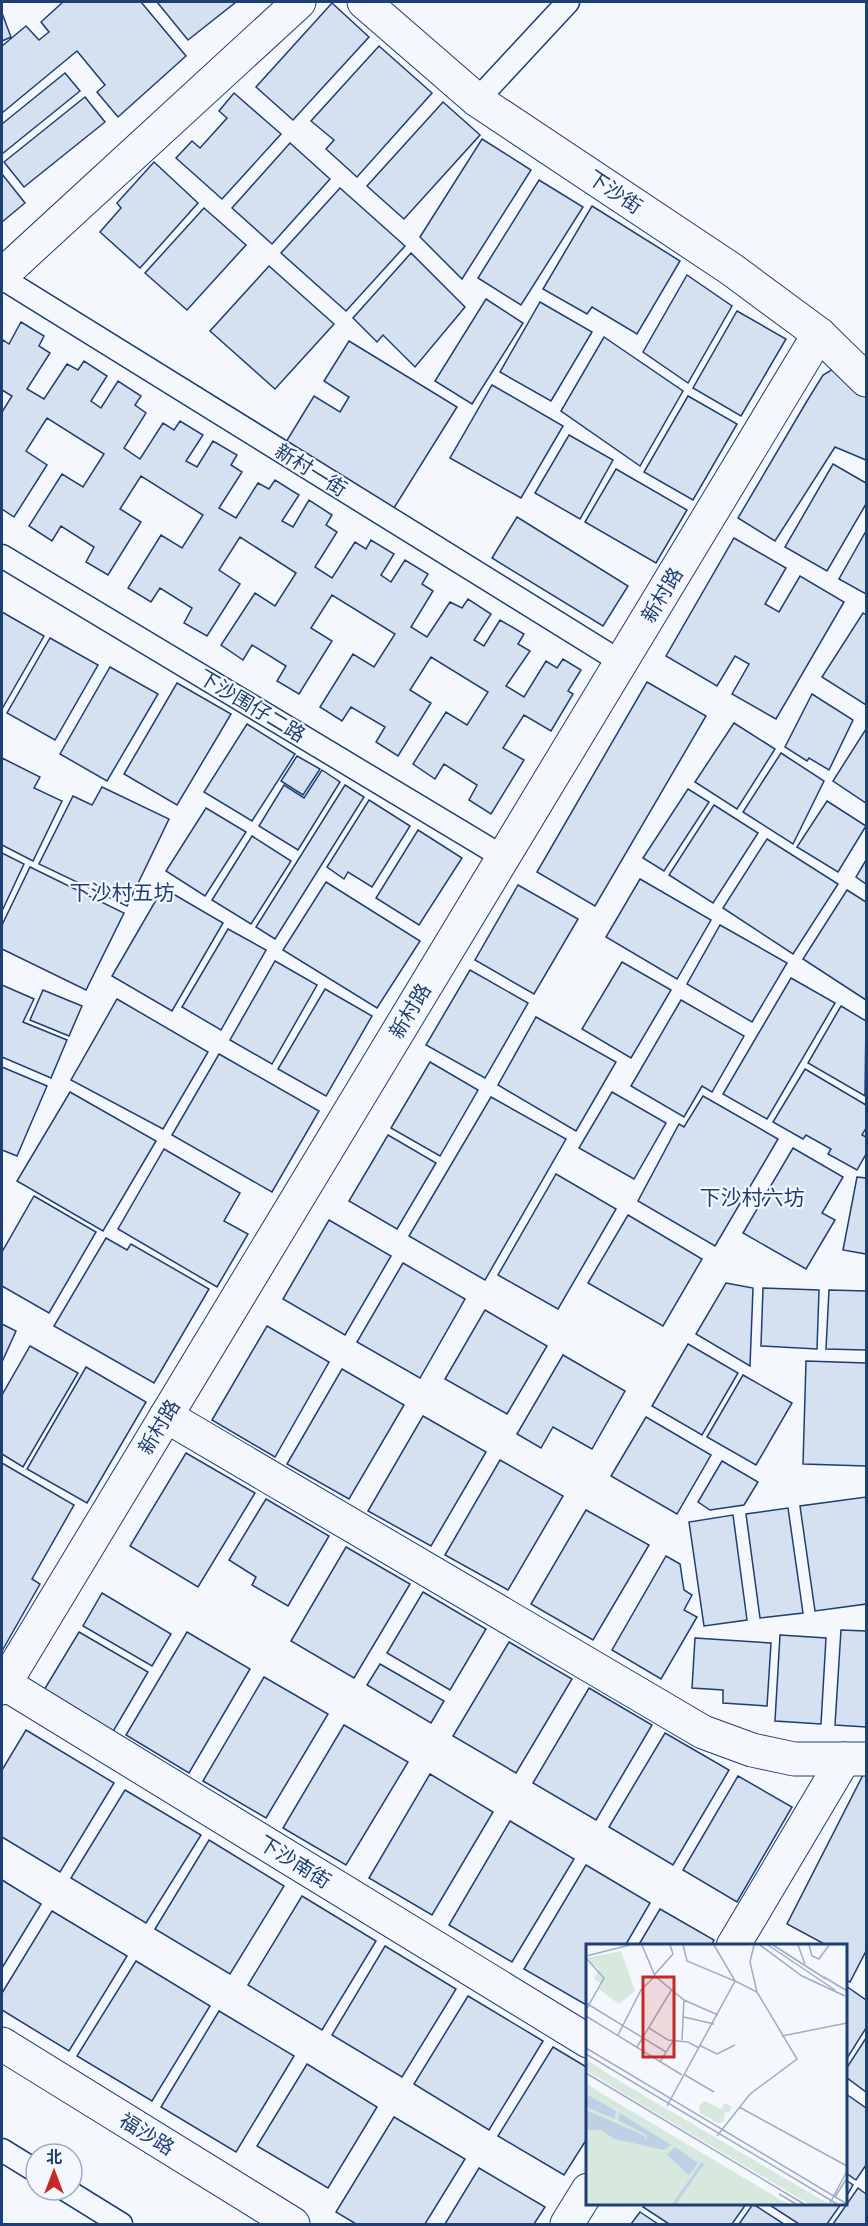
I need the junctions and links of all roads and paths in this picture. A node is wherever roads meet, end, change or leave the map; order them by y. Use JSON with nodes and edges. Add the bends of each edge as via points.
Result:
{"nodes":[{"id":1,"x":299,"y":2,"type":"edge"},
{"id":2,"x":364,"y":2,"type":"edge"},
{"id":3,"x":568,"y":2,"type":"edge"},
{"id":4,"x":477,"y":100,"type":"junction"},
{"id":5,"x":2,"y":276,"type":"edge"},
{"id":6,"x":819,"y":334,"type":"junction"},
{"id":7,"x":867,"y":380,"type":"edge"},
{"id":8,"x":2,"y":556,"type":"edge"},
{"id":9,"x":621,"y":662,"type":"junction"},
{"id":10,"x":504,"y":857,"type":"junction"},
{"id":11,"x":166,"y":1416,"type":"junction"},
{"id":12,"x":2,"y":1684,"type":"edge"},
{"id":13,"x":855,"y":1759,"type":"edge"},
{"id":14,"x":734,"y":1944,"type":"edge"},
{"id":15,"x":586,"y":2040,"type":"edge"},
{"id":16,"x":2,"y":2044,"type":"edge"},
{"id":17,"x":2,"y":2150,"type":"edge"},
{"id":18,"x":24,"y":2164,"type":"edge"},
{"id":19,"x":586,"y":2193,"type":"edge"},
{"id":20,"x":84,"y":2201,"type":"edge"},
{"id":21,"x":121,"y":2224,"type":"edge"},
{"id":22,"x":293,"y":2224,"type":"edge"},
{"id":23,"x":567,"y":2224,"type":"edge"}],
"edges":[{"from":1,"to":5,"type":"street"},
{"from":2,"to":4,"type":"street","name":"下沙街"},
{"from":3,"to":4,"type":"lane"},
{"from":4,"to":6,"type":"street","name":"下沙街","via":[[731,269]]},
{"from":5,"to":9,"type":"lane","name":"新村一街"},
{"from":6,"to":7,"type":"street","name":"下沙街"},
{"from":6,"to":9,"type":"street","name":"新村路"},
{"from":8,"to":10,"type":"lane","name":"下沙围仔二路"},
{"from":9,"to":10,"type":"street","name":"新村路"},
{"from":10,"to":11,"type":"street","name":"新村路"},
{"from":11,"to":12,"type":"street","name":"新村路"},
{"from":11,"to":13,"type":"street","via":[[703,1732],[752,1750],[794,1759]]},
{"from":12,"to":15,"type":"street","name":"下沙南街"},
{"from":13,"to":14,"type":"street"},
{"from":16,"to":22,"type":"street","name":"福沙路"},
{"from":17,"to":18,"type":"lane"},
{"from":19,"to":23,"type":"street"},
{"from":20,"to":21,"type":"lane"}]}
